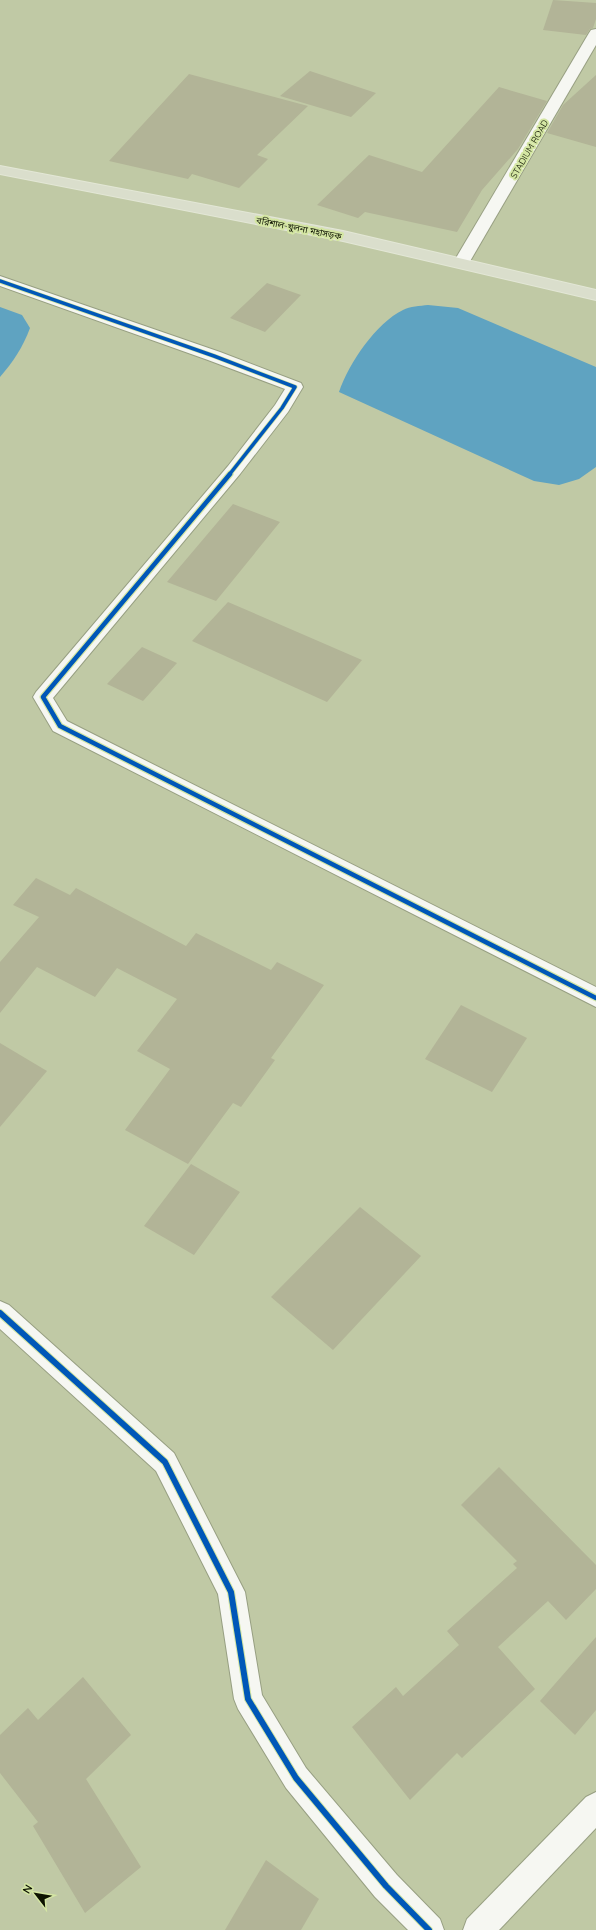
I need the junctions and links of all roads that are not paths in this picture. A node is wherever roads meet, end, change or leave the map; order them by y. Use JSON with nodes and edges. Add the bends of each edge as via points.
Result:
{"nodes":[{"id":1,"x":596,"y":34,"type":"edge"},
{"id":2,"x":0,"y":170,"type":"edge"},
{"id":3,"x":461,"y":263,"type":"junction"},
{"id":4,"x":0,"y":281,"type":"edge"},
{"id":5,"x":596,"y":295,"type":"edge"},
{"id":6,"x":596,"y":998,"type":"edge"},
{"id":7,"x":0,"y":1313,"type":"edge"},
{"id":8,"x":596,"y":1807,"type":"edge"},
{"id":9,"x":429,"y":1930,"type":"edge"},
{"id":10,"x":478,"y":1930,"type":"edge"}],
"edges":[{"from":1,"to":3,"type":"street","name":"STADIUM ROAD"},
{"from":2,"to":3,"type":"highway","name":"বরিশাল-খুলনা মহাসড়ক","via":[[344,236]]},
{"from":3,"to":5,"type":"highway","name":"বরিশাল-খুলনা মহাসড়ক"},
{"from":4,"to":6,"type":"street","via":[[295,387],[234,470],[43,697],[60,726]]},
{"from":7,"to":9,"type":"street","via":[[165,1462],[230,1592],[248,1699],[296,1778],[386,1886]]},
{"from":8,"to":10,"type":"street"}]}
